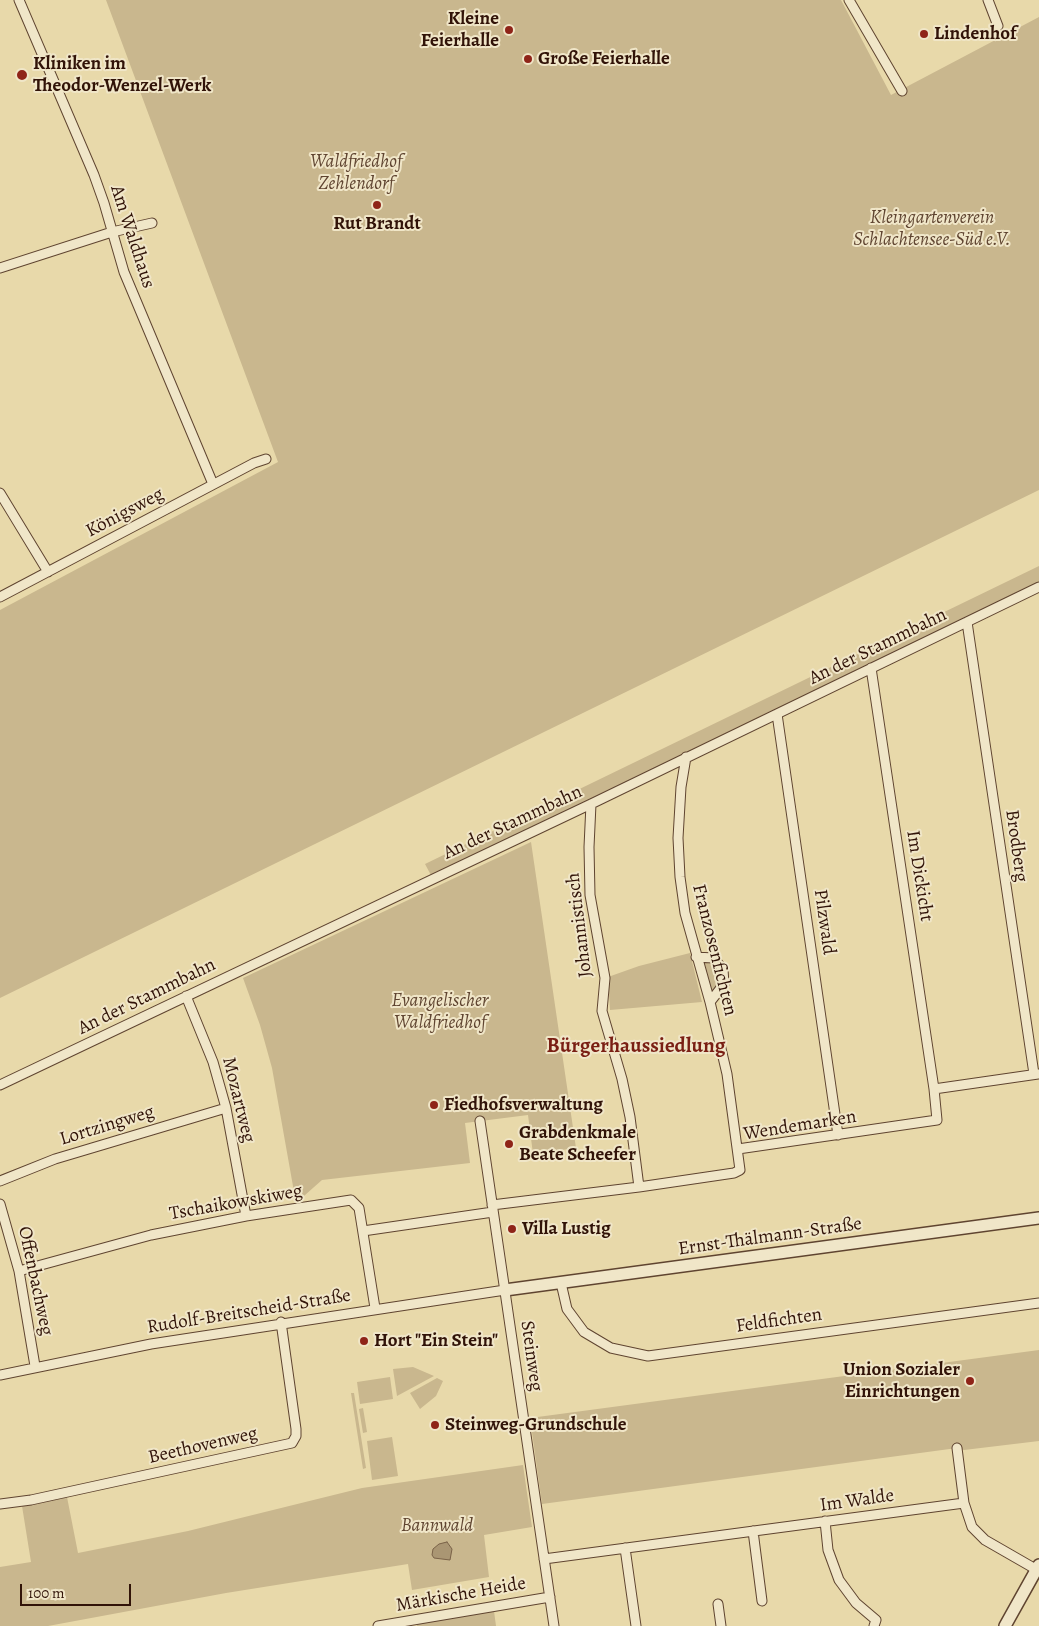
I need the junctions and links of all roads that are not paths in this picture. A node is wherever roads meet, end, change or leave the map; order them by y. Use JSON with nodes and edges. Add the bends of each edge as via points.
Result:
{"nodes":[{"id":1,"x":19,"y":0,"type":"edge"},
{"id":2,"x":849,"y":0,"type":"edge"},
{"id":3,"x":988,"y":0,"type":"edge"},
{"id":4,"x":998,"y":26,"type":"dead end"},
{"id":5,"x":902,"y":91,"type":"dead end"},
{"id":6,"x":152,"y":223,"type":"dead end"},
{"id":7,"x":112,"y":232,"type":"junction"},
{"id":8,"x":0,"y":268,"type":"edge"},
{"id":9,"x":266,"y":459,"type":"dead end"},
{"id":10,"x":213,"y":484,"type":"junction"},
{"id":11,"x":0,"y":493,"type":"edge"},
{"id":12,"x":48,"y":572,"type":"junction"},
{"id":13,"x":1039,"y":587,"type":"edge"},
{"id":14,"x":0,"y":597,"type":"edge"},
{"id":15,"x":967,"y":622,"type":"junction"},
{"id":16,"x":871,"y":668,"type":"junction"},
{"id":17,"x":777,"y":714,"type":"junction"},
{"id":18,"x":686,"y":757,"type":"junction"},
{"id":19,"x":591,"y":804,"type":"junction"},
{"id":20,"x":696,"y":957,"type":"junction"},
{"id":21,"x":186,"y":996,"type":"junction"},
{"id":22,"x":710,"y":1002,"type":"junction"},
{"id":23,"x":1036,"y":1074,"type":"edge"},
{"id":24,"x":0,"y":1085,"type":"edge"},
{"id":25,"x":934,"y":1089,"type":"junction"},
{"id":26,"x":226,"y":1108,"type":"junction"},
{"id":27,"x":480,"y":1121,"type":"dead end"},
{"id":28,"x":838,"y":1135,"type":"junction"},
{"id":29,"x":738,"y":1149,"type":"junction"},
{"id":30,"x":0,"y":1181,"type":"edge"},
{"id":31,"x":639,"y":1187,"type":"junction"},
{"id":32,"x":0,"y":1204,"type":"edge"},
{"id":33,"x":493,"y":1209,"type":"junction"},
{"id":34,"x":246,"y":1216,"type":"junction"},
{"id":35,"x":1039,"y":1218,"type":"edge"},
{"id":36,"x":363,"y":1231,"type":"junction"},
{"id":37,"x":19,"y":1271,"type":"junction"},
{"id":38,"x":561,"y":1283,"type":"junction"},
{"id":39,"x":505,"y":1290,"type":"junction"},
{"id":40,"x":1039,"y":1302,"type":"edge"},
{"id":41,"x":375,"y":1308,"type":"junction"},
{"id":42,"x":281,"y":1322,"type":"junction"},
{"id":43,"x":35,"y":1366,"type":"junction"},
{"id":44,"x":0,"y":1375,"type":"edge"},
{"id":45,"x":957,"y":1448,"type":"dead end"},
{"id":46,"x":964,"y":1503,"type":"junction"},
{"id":47,"x":0,"y":1504,"type":"edge"},
{"id":48,"x":825,"y":1521,"type":"junction"},
{"id":49,"x":753,"y":1531,"type":"junction"},
{"id":50,"x":625,"y":1548,"type":"junction"},
{"id":51,"x":544,"y":1560,"type":"junction"},
{"id":52,"x":1038,"y":1569,"type":"edge"},
{"id":53,"x":550,"y":1597,"type":"junction"},
{"id":54,"x":762,"y":1600,"type":"dead end"},
{"id":55,"x":718,"y":1604,"type":"dead end"},
{"id":56,"x":875,"y":1623,"type":"edge"},
{"id":57,"x":378,"y":1626,"type":"edge"},
{"id":58,"x":554,"y":1626,"type":"edge"},
{"id":59,"x":636,"y":1626,"type":"edge"},
{"id":60,"x":721,"y":1626,"type":"edge"},
{"id":61,"x":1005,"y":1626,"type":"edge"}],
"edges":[{"from":1,"to":7,"type":"street","name":"Am Waldhaus","via":[[94,175]]},
{"from":2,"to":5,"type":"street"},
{"from":3,"to":4,"type":"street"},
{"from":6,"to":7,"type":"street"},
{"from":7,"to":8,"type":"street"},
{"from":7,"to":10,"type":"street","name":"Am Waldhaus","via":[[124,272]]},
{"from":9,"to":10,"type":"street","name":"Königsweg"},
{"from":10,"to":12,"type":"street","name":"Königsweg"},
{"from":11,"to":12,"type":"street"},
{"from":12,"to":14,"type":"street","name":"Königsweg"},
{"from":13,"to":15,"type":"street","name":"An der Stammbahn"},
{"from":15,"to":16,"type":"street","name":"An der Stammbahn"},
{"from":15,"to":23,"type":"street","name":"Brodberg"},
{"from":16,"to":17,"type":"street","name":"An der Stammbahn"},
{"from":16,"to":25,"type":"street","name":"Im Dickicht"},
{"from":17,"to":18,"type":"street","name":"An der Stammbahn"},
{"from":17,"to":28,"type":"street","name":"Pilzwald"},
{"from":18,"to":19,"type":"street","name":"An der Stammbahn"},
{"from":18,"to":20,"type":"street","name":"Franzosenfichten","via":[[678,838],[685,913]]},
{"from":19,"to":21,"type":"street","name":"An der Stammbahn"},
{"from":19,"to":31,"type":"street","name":"Johannistisch","via":[[588,847],[590,896],[605,978],[602,1011],[630,1117]]},
{"from":20,"to":22,"type":"street","name":"Franzosenfichten"},
{"from":20,"to":22,"type":"street","via":[[713,958],[723,969],[724,984]]},
{"from":21,"to":24,"type":"street","name":"An der Stammbahn"},
{"from":21,"to":26,"type":"street","name":"Mozartweg","via":[[213,1062]]},
{"from":22,"to":29,"type":"street","name":"Franzosenfichten","via":[[727,1074]]},
{"from":23,"to":25,"type":"street"},
{"from":25,"to":28,"type":"street","name":"Wendemarken","via":[[937,1120]]},
{"from":26,"to":30,"type":"street","name":"Lortzingweg","via":[[64,1156]]},
{"from":26,"to":34,"type":"street","name":"Mozartweg"},
{"from":27,"to":33,"type":"street","name":"Steinweg"},
{"from":28,"to":29,"type":"street","name":"Wendemarken"},
{"from":29,"to":31,"type":"street","name":"Wendemarken","via":[[741,1164],[738,1172]]},
{"from":31,"to":33,"type":"street","name":"Wendemarken"},
{"from":32,"to":37,"type":"street","name":"Offenbachweg"},
{"from":33,"to":36,"type":"street","name":"Wendemarken"},
{"from":33,"to":39,"type":"street","name":"Steinweg"},
{"from":34,"to":36,"type":"street","name":"Tschaikowskiweg","via":[[351,1200],[359,1208]]},
{"from":34,"to":37,"type":"street","name":"Tschaikowskiweg","via":[[151,1236]]},
{"from":35,"to":38,"type":"street","name":"Ernst-Thälmann-Straße"},
{"from":36,"to":41,"type":"street","name":"Tschaikowskiweg"},
{"from":37,"to":43,"type":"street","name":"Offenbachweg"},
{"from":38,"to":39,"type":"street","name":"Ernst-Thälmann-Straße"},
{"from":38,"to":40,"type":"street","name":"Feldfichten","via":[[567,1309],[584,1332],[611,1348],[648,1356]]},
{"from":39,"to":41,"type":"street","name":"Rudolf-Breitscheid-Straße"},
{"from":39,"to":51,"type":"street","name":"Steinweg"},
{"from":41,"to":42,"type":"street","name":"Rudolf-Breitscheid-Straße"},
{"from":42,"to":43,"type":"street","name":"Rudolf-Breitscheid-Straße"},
{"from":42,"to":47,"type":"street","name":"Beethovenweg","via":[[296,1429],[292,1443]]},
{"from":43,"to":44,"type":"street","name":"Rudolf-Breitscheid-Straße"},
{"from":45,"to":46,"type":"street"},
{"from":46,"to":48,"type":"street","name":"Im Walde"},
{"from":46,"to":52,"type":"street","via":[[969,1521],[978,1534]]},
{"from":48,"to":49,"type":"street","name":"Im Walde"},
{"from":48,"to":56,"type":"street","via":[[828,1550],[839,1580]]},
{"from":49,"to":50,"type":"street","name":"Im Walde"},
{"from":49,"to":54,"type":"street"},
{"from":50,"to":51,"type":"street","name":"Im Walde"},
{"from":50,"to":59,"type":"street"},
{"from":51,"to":53,"type":"street","name":"Steinweg"},
{"from":52,"to":61,"type":"street"},
{"from":53,"to":57,"type":"street","name":"Märkische Heide"},
{"from":53,"to":58,"type":"street","name":"Steinweg"},
{"from":55,"to":60,"type":"street"}]}
